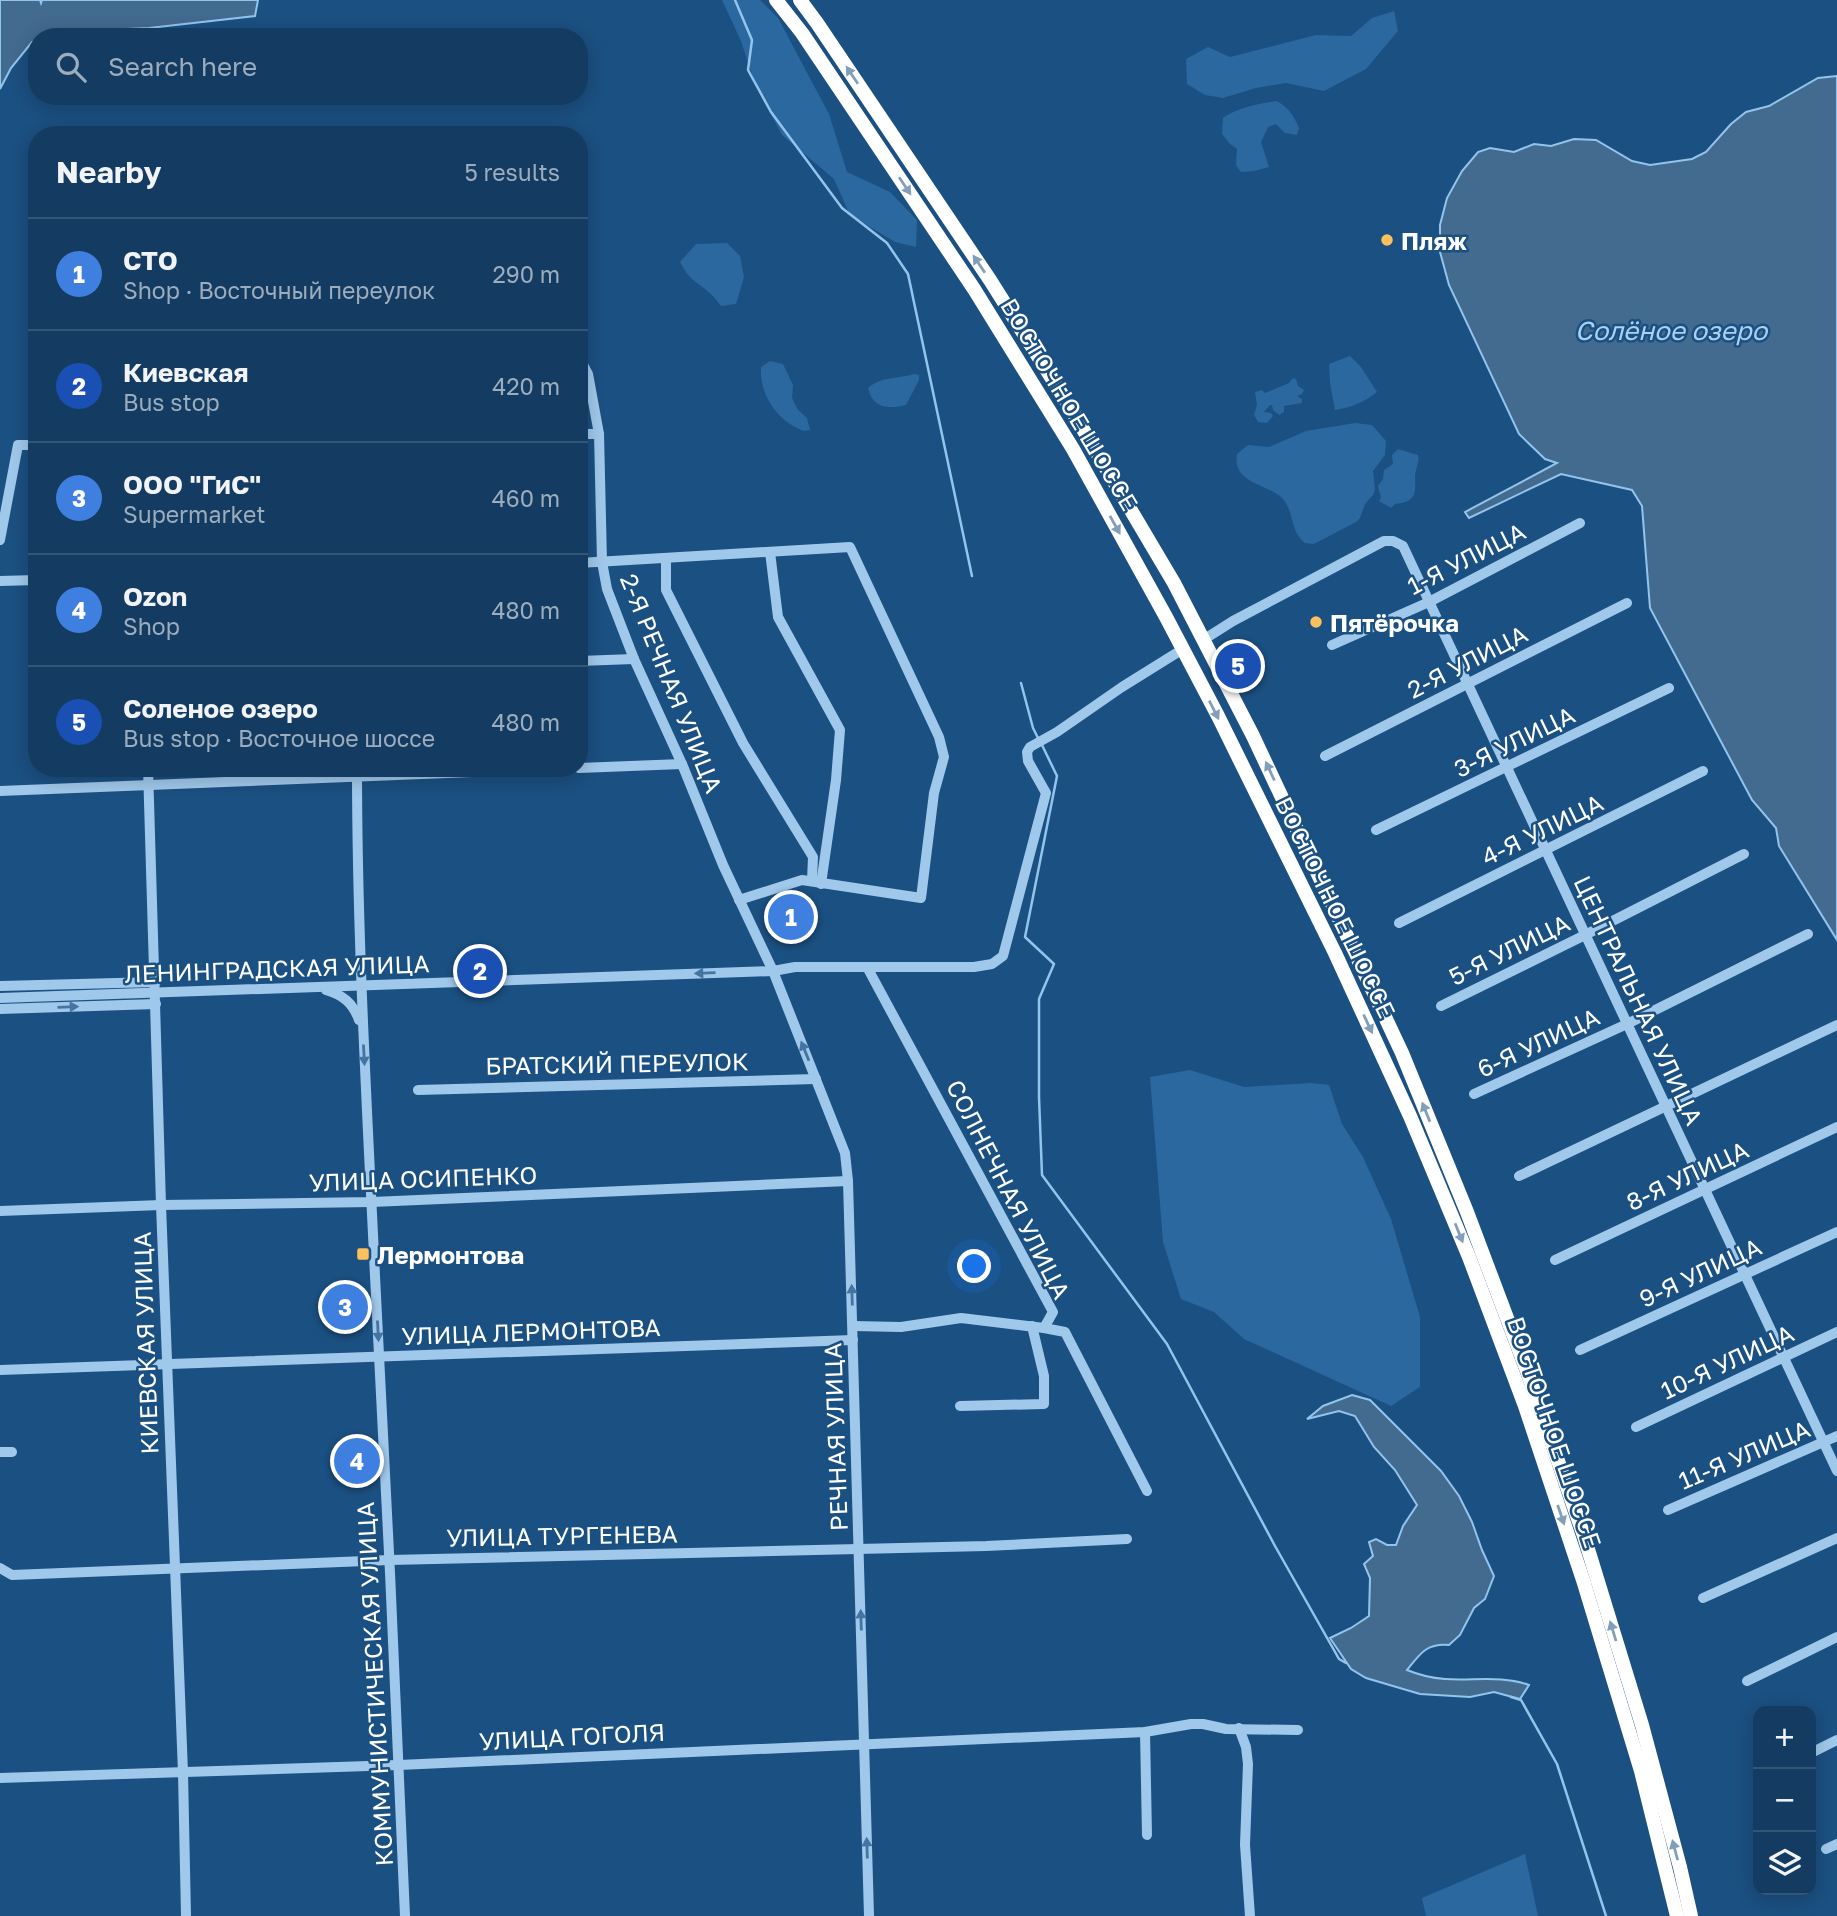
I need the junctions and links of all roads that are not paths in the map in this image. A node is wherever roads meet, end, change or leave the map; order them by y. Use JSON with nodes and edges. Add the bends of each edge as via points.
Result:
{"nodes":[{"id":1,"x":776,"y":0,"type":"edge"},
{"id":2,"x":800,"y":0,"type":"edge"},
{"id":3,"x":588,"y":374,"type":"edge"},
{"id":4,"x":1068,"y":404,"type":"junction"},
{"id":5,"x":1051,"y":413,"type":"junction"},
{"id":6,"x":588,"y":434,"type":"edge"},
{"id":7,"x":598,"y":434,"type":"junction"},
{"id":8,"x":28,"y":445,"type":"edge"},
{"id":9,"x":1580,"y":523,"type":"dead end"},
{"id":10,"x":0,"y":540,"type":"edge"},
{"id":11,"x":770,"y":552,"type":"junction"},
{"id":12,"x":666,"y":558,"type":"junction"},
{"id":13,"x":602,"y":562,"type":"junction"},
{"id":14,"x":588,"y":563,"type":"edge"},
{"id":15,"x":28,"y":580,"type":"edge"},
{"id":16,"x":0,"y":581,"type":"edge"},
{"id":17,"x":1429,"y":602,"type":"junction"},
{"id":18,"x":1627,"y":603,"type":"dead end"},
{"id":19,"x":1203,"y":640,"type":"junction"},
{"id":20,"x":1332,"y":645,"type":"dead end"},
{"id":21,"x":1183,"y":649,"type":"junction"},
{"id":22,"x":634,"y":659,"type":"junction"},
{"id":23,"x":588,"y":661,"type":"edge"},
{"id":24,"x":1468,"y":684,"type":"junction"},
{"id":25,"x":1669,"y":688,"type":"dead end"},
{"id":26,"x":1325,"y":755,"type":"dead end"},
{"id":27,"x":682,"y":764,"type":"junction"},
{"id":28,"x":588,"y":768,"type":"edge"},
{"id":29,"x":1507,"y":768,"type":"junction"},
{"id":30,"x":1703,"y":771,"type":"dead end"},
{"id":31,"x":148,"y":777,"type":"edge"},
{"id":32,"x":283,"y":777,"type":"edge"},
{"id":33,"x":357,"y":777,"type":"edge"},
{"id":34,"x":149,"y":786,"type":"junction"},
{"id":35,"x":0,"y":791,"type":"edge"},
{"id":36,"x":1376,"y":830,"type":"dead end"},
{"id":37,"x":1546,"y":851,"type":"junction"},
{"id":38,"x":1745,"y":854,"type":"dead end"},
{"id":39,"x":1301,"y":881,"type":"junction"},
{"id":40,"x":816,"y":883,"type":"junction"},
{"id":41,"x":738,"y":900,"type":"junction"},
{"id":42,"x":1334,"y":909,"type":"junction"},
{"id":43,"x":1399,"y":923,"type":"dead end"},
{"id":44,"x":1808,"y":934,"type":"dead end"},
{"id":45,"x":1585,"y":935,"type":"junction"},
{"id":46,"x":867,"y":967,"type":"junction"},
{"id":47,"x":773,"y":971,"type":"junction"},
{"id":48,"x":0,"y":986,"type":"edge"},
{"id":49,"x":361,"y":986,"type":"junction"},
{"id":50,"x":156,"y":987,"type":"junction"},
{"id":51,"x":319,"y":988,"type":"junction"},
{"id":52,"x":0,"y":998,"type":"edge"},
{"id":53,"x":156,"y":1004,"type":"junction"},
{"id":54,"x":1441,"y":1006,"type":"dead end"},
{"id":55,"x":0,"y":1009,"type":"edge"},
{"id":56,"x":1627,"y":1024,"type":"junction"},
{"id":57,"x":1837,"y":1025,"type":"edge"},
{"id":58,"x":363,"y":1031,"type":"junction"},
{"id":59,"x":816,"y":1079,"type":"junction"},
{"id":60,"x":418,"y":1090,"type":"dead end"},
{"id":61,"x":1474,"y":1094,"type":"dead end"},
{"id":62,"x":1666,"y":1107,"type":"junction"},
{"id":63,"x":1837,"y":1127,"type":"edge"},
{"id":64,"x":1519,"y":1176,"type":"dead end"},
{"id":65,"x":848,"y":1181,"type":"junction"},
{"id":66,"x":1705,"y":1190,"type":"junction"},
{"id":67,"x":372,"y":1202,"type":"junction"},
{"id":68,"x":160,"y":1205,"type":"junction"},
{"id":69,"x":0,"y":1211,"type":"edge"},
{"id":70,"x":1837,"y":1232,"type":"edge"},
{"id":71,"x":1555,"y":1260,"type":"dead end"},
{"id":72,"x":1745,"y":1274,"type":"junction"},
{"id":73,"x":852,"y":1326,"type":"junction"},
{"id":74,"x":1032,"y":1326,"type":"junction"},
{"id":75,"x":1044,"y":1328,"type":"junction"},
{"id":76,"x":1837,"y":1332,"type":"edge"},
{"id":77,"x":853,"y":1340,"type":"junction"},
{"id":78,"x":1580,"y":1350,"type":"dead end"},
{"id":79,"x":1783,"y":1357,"type":"junction"},
{"id":80,"x":380,"y":1358,"type":"junction"},
{"id":81,"x":167,"y":1364,"type":"junction"},
{"id":82,"x":0,"y":1370,"type":"edge"},
{"id":83,"x":960,"y":1406,"type":"dead end"},
{"id":84,"x":1636,"y":1427,"type":"dead end"},
{"id":85,"x":1837,"y":1436,"type":"edge"},
{"id":86,"x":1824,"y":1443,"type":"junction"},
{"id":87,"x":0,"y":1452,"type":"edge"},
{"id":88,"x":12,"y":1452,"type":"dead end"},
{"id":89,"x":1837,"y":1471,"type":"edge"},
{"id":90,"x":1147,"y":1491,"type":"dead end"},
{"id":91,"x":1668,"y":1510,"type":"dead end"},
{"id":92,"x":1837,"y":1538,"type":"edge"},
{"id":93,"x":1127,"y":1539,"type":"dead end"},
{"id":94,"x":859,"y":1548,"type":"junction"},
{"id":95,"x":390,"y":1560,"type":"junction"},
{"id":96,"x":0,"y":1567,"type":"edge"},
{"id":97,"x":176,"y":1568,"type":"junction"},
{"id":98,"x":1703,"y":1598,"type":"dead end"},
{"id":99,"x":1837,"y":1637,"type":"edge"},
{"id":100,"x":1747,"y":1681,"type":"dead end"},
{"id":101,"x":1239,"y":1728,"type":"junction"},
{"id":102,"x":1298,"y":1730,"type":"dead end"},
{"id":103,"x":1145,"y":1732,"type":"junction"},
{"id":104,"x":1837,"y":1740,"type":"edge"},
{"id":105,"x":864,"y":1745,"type":"junction"},
{"id":106,"x":1816,"y":1750,"type":"edge"},
{"id":107,"x":399,"y":1765,"type":"junction"},
{"id":108,"x":183,"y":1773,"type":"junction"},
{"id":109,"x":0,"y":1778,"type":"edge"},
{"id":110,"x":1147,"y":1835,"type":"dead end"},
{"id":111,"x":1837,"y":1844,"type":"edge"},
{"id":112,"x":1826,"y":1849,"type":"dead end"},
{"id":113,"x":186,"y":1916,"type":"edge"},
{"id":114,"x":405,"y":1916,"type":"edge"},
{"id":115,"x":869,"y":1916,"type":"edge"},
{"id":116,"x":1250,"y":1916,"type":"edge"},
{"id":117,"x":1677,"y":1916,"type":"edge"},
{"id":118,"x":1691,"y":1916,"type":"edge"}],
"edges":[{"from":1,"to":5,"type":"highway","name":"ВОСТОЧНОЕ ШОССЕ","one_way":true,"via":[[974,289]]},
{"from":4,"to":2,"type":"highway","name":"ВОСТОЧНОЕ ШОССЕ","one_way":true,"via":[[990,279]]},
{"from":3,"to":7,"type":"street","name":"2-Я РЕЧНАЯ УЛИЦА"},
{"from":4,"to":5,"type":"highway","via":[[1055,402]]},
{"from":4,"to":19,"type":"highway","name":"ВОСТОЧНОЕ ШОССЕ"},
{"from":5,"to":21,"type":"highway","name":"ВОСТОЧНОЕ ШОССЕ","one_way":true},
{"from":6,"to":7,"type":"street"},
{"from":7,"to":13,"type":"street","name":"2-Я РЕЧНАЯ УЛИЦА"},
{"from":8,"to":10,"type":"street","via":[[18,445]]},
{"from":9,"to":17,"type":"street","name":"1-Я УЛИЦА"},
{"from":11,"to":12,"type":"street"},
{"from":11,"to":40,"type":"street","via":[[778,617],[840,730],[836,780]]},
{"from":11,"to":40,"type":"street","via":[[850,547],[939,737],[944,757],[934,793],[920,898]]},
{"from":12,"to":13,"type":"street"},
{"from":12,"to":40,"type":"street","via":[[666,590],[743,743],[813,857]]},
{"from":13,"to":14,"type":"street"},
{"from":13,"to":22,"type":"street","name":"2-Я РЕЧНАЯ УЛИЦА","via":[[607,589]]},
{"from":15,"to":16,"type":"street"},
{"from":17,"to":19,"type":"street","name":"ЦЕНТРАЛЬНАЯ УЛИЦА","via":[[1403,547],[1384,541]]},
{"from":17,"to":20,"type":"street","name":"1-Я УЛИЦА"},
{"from":17,"to":24,"type":"street","name":"ЦЕНТРАЛЬНАЯ УЛИЦА"},
{"from":18,"to":24,"type":"street","name":"2-Я УЛИЦА"},
{"from":42,"to":19,"type":"highway","name":"ВОСТОЧНОЕ ШОССЕ","one_way":true},
{"from":21,"to":39,"type":"highway","name":"ВОСТОЧНОЕ ШОССЕ","one_way":true},
{"from":21,"to":46,"type":"street","name":"ЛЕНИНГРАДСКАЯ УЛИЦА","via":[[1027,752],[1046,793],[1003,956],[992,964],[974,967]]},
{"from":22,"to":23,"type":"street"},
{"from":22,"to":27,"type":"street","name":"2-Я РЕЧНАЯ УЛИЦА"},
{"from":24,"to":26,"type":"street","name":"2-Я УЛИЦА"},
{"from":24,"to":29,"type":"street","name":"ЦЕНТРАЛЬНАЯ УЛИЦА"},
{"from":25,"to":29,"type":"street","name":"3-Я УЛИЦА"},
{"from":27,"to":28,"type":"street"},
{"from":27,"to":41,"type":"street","name":"2-Я РЕЧНАЯ УЛИЦА"},
{"from":29,"to":36,"type":"street","name":"3-Я УЛИЦА"},
{"from":29,"to":37,"type":"street","name":"ЦЕНТРАЛЬНАЯ УЛИЦА"},
{"from":30,"to":37,"type":"street","name":"4-Я УЛИЦА"},
{"from":31,"to":34,"type":"street","name":"КИЕВСКАЯ УЛИЦА"},
{"from":32,"to":34,"type":"street"},
{"from":33,"to":49,"type":"street","name":"КОММУНИСТИЧЕСКАЯ УЛИЦА"},
{"from":34,"to":35,"type":"street"},
{"from":34,"to":50,"type":"street","name":"КИЕВСКАЯ УЛИЦА"},
{"from":37,"to":43,"type":"street","name":"4-Я УЛИЦА"},
{"from":37,"to":45,"type":"street","name":"ЦЕНТРАЛЬНАЯ УЛИЦА"},
{"from":38,"to":45,"type":"street","name":"5-Я УЛИЦА"},
{"from":39,"to":42,"type":"highway","via":[[1332,937],[1342,943],[1344,934]]},
{"from":39,"to":117,"type":"highway","name":"ВОСТОЧНОЕ ШОССЕ","one_way":true,"via":[[1410,1116],[1525,1406],[1641,1771]]},
{"from":40,"to":41,"type":"street","via":[[802,880]]},
{"from":41,"to":47,"type":"street","name":"2-Я РЕЧНАЯ УЛИЦА"},
{"from":118,"to":42,"type":"highway","name":"ВОСТОЧНОЕ ШОССЕ","one_way":true,"via":[[1642,1724],[1527,1371],[1402,1053]]},
{"from":44,"to":56,"type":"street","name":"6-Я УЛИЦА"},
{"from":45,"to":54,"type":"street","name":"5-Я УЛИЦА"},
{"from":45,"to":56,"type":"street","name":"ЦЕНТРАЛЬНАЯ УЛИЦА"},
{"from":46,"to":47,"type":"street","name":"ЛЕНИНГРАДСКАЯ УЛИЦА"},
{"from":46,"to":75,"type":"street","name":"СОЛНЕЧНАЯ УЛИЦА","via":[[1053,1312]]},
{"from":47,"to":49,"type":"street","name":"ЛЕНИНГРАДСКАЯ УЛИЦА","one_way":true},
{"from":59,"to":47,"type":"street","name":"РЕЧНАЯ УЛИЦА","one_way":true},
{"from":48,"to":50,"type":"street"},
{"from":49,"to":51,"type":"street","name":"ЛЕНИНГРАДСКАЯ УЛИЦА"},
{"from":49,"to":58,"type":"street","name":"КОММУНИСТИЧЕСКАЯ УЛИЦА"},
{"from":50,"to":51,"type":"street","name":"ЛЕНИНГРАДСКАЯ УЛИЦА"},
{"from":50,"to":52,"type":"street","name":"ЛЕНИНГРАДСКАЯ УЛИЦА","via":[[135,993]]},
{"from":50,"to":53,"type":"street","name":"КИЕВСКАЯ УЛИЦА"},
{"from":51,"to":58,"type":"street","name":"КОММУНИСТИЧЕСКАЯ УЛИЦА","via":[[348,1001]]},
{"from":55,"to":53,"type":"street","one_way":true},
{"from":53,"to":68,"type":"street","name":"КИЕВСКАЯ УЛИЦА"},
{"from":56,"to":61,"type":"street","name":"6-Я УЛИЦА"},
{"from":56,"to":62,"type":"street","name":"ЦЕНТРАЛЬНАЯ УЛИЦА"},
{"from":57,"to":62,"type":"street"},
{"from":58,"to":67,"type":"street","name":"КОММУНИСТИЧЕСКАЯ УЛИЦА","one_way":true},
{"from":59,"to":60,"type":"street","name":"БРАТСКИЙ ПЕРЕУЛОК"},
{"from":59,"to":65,"type":"street","name":"РЕЧНАЯ УЛИЦА","via":[[845,1153]]},
{"from":62,"to":64,"type":"street"},
{"from":62,"to":66,"type":"street","name":"ЦЕНТРАЛЬНАЯ УЛИЦА"},
{"from":63,"to":66,"type":"street","name":"8-Я УЛИЦА"},
{"from":65,"to":67,"type":"street","name":"УЛИЦА ОСИПЕНКО"},
{"from":73,"to":65,"type":"street","name":"РЕЧНАЯ УЛИЦА","one_way":true},
{"from":66,"to":71,"type":"street","name":"8-Я УЛИЦА"},
{"from":66,"to":72,"type":"street","name":"ЦЕНТРАЛЬНАЯ УЛИЦА"},
{"from":67,"to":68,"type":"street","name":"УЛИЦА ОСИПЕНКО"},
{"from":67,"to":80,"type":"street","name":"КОММУНИСТИЧЕСКАЯ УЛИЦА","one_way":true},
{"from":68,"to":69,"type":"street","name":"УЛИЦА ОСИПЕНКО"},
{"from":68,"to":81,"type":"street","name":"КИЕВСКАЯ УЛИЦА"},
{"from":70,"to":72,"type":"street","name":"9-Я УЛИЦА"},
{"from":72,"to":78,"type":"street","name":"9-Я УЛИЦА"},
{"from":72,"to":79,"type":"street","name":"ЦЕНТРАЛЬНАЯ УЛИЦА"},
{"from":73,"to":74,"type":"street","via":[[901,1327],[961,1318]]},
{"from":73,"to":77,"type":"street","name":"РЕЧНАЯ УЛИЦА"},
{"from":74,"to":75,"type":"street"},
{"from":74,"to":83,"type":"street","via":[[1044,1376],[1044,1404]]},
{"from":75,"to":90,"type":"street","name":"СОЛНЕЧНАЯ УЛИЦА","via":[[1065,1332]]},
{"from":76,"to":79,"type":"street","name":"10-Я УЛИЦА"},
{"from":77,"to":80,"type":"street","name":"УЛИЦА ЛЕРМОНТОВА"},
{"from":77,"to":94,"type":"street","name":"РЕЧНАЯ УЛИЦА"},
{"from":79,"to":84,"type":"street","name":"10-Я УЛИЦА"},
{"from":79,"to":86,"type":"street","name":"ЦЕНТРАЛЬНАЯ УЛИЦА"},
{"from":80,"to":81,"type":"street","name":"УЛИЦА ЛЕРМОНТОВА"},
{"from":80,"to":95,"type":"street","name":"КОММУНИСТИЧЕСКАЯ УЛИЦА"},
{"from":81,"to":82,"type":"street","name":"УЛИЦА ЛЕРМОНТОВА"},
{"from":81,"to":97,"type":"street","name":"КИЕВСКАЯ УЛИЦА"},
{"from":85,"to":86,"type":"street","name":"11-Я УЛИЦА"},
{"from":86,"to":89,"type":"street","name":"ЦЕНТРАЛЬНАЯ УЛИЦА"},
{"from":86,"to":91,"type":"street","name":"11-Я УЛИЦА"},
{"from":87,"to":88,"type":"street"},
{"from":92,"to":98,"type":"street"},
{"from":93,"to":94,"type":"street","name":"УЛИЦА ТУРГЕНЕВА"},
{"from":94,"to":95,"type":"street","name":"УЛИЦА ТУРГЕНЕВА"},
{"from":105,"to":94,"type":"street","name":"РЕЧНАЯ УЛИЦА","one_way":true},
{"from":95,"to":97,"type":"street","name":"УЛИЦА ТУРГЕНЕВА"},
{"from":95,"to":107,"type":"street","name":"КОММУНИСТИЧЕСКАЯ УЛИЦА"},
{"from":96,"to":97,"type":"street","name":"УЛИЦА ТУРГЕНЕВА","via":[[12,1575]]},
{"from":97,"to":108,"type":"street","name":"КИЕВСКАЯ УЛИЦА"},
{"from":99,"to":100,"type":"street"},
{"from":101,"to":102,"type":"street","name":"УЛИЦА ГОГОЛЯ"},
{"from":101,"to":103,"type":"street","name":"УЛИЦА ГОГОЛЯ","via":[[1191,1724]]},
{"from":101,"to":116,"type":"street","via":[[1248,1764],[1245,1845]]},
{"from":103,"to":105,"type":"street","name":"УЛИЦА ГОГОЛЯ"},
{"from":103,"to":110,"type":"street"},
{"from":104,"to":106,"type":"street"},
{"from":105,"to":107,"type":"street","name":"УЛИЦА ГОГОЛЯ"},
{"from":115,"to":105,"type":"street","name":"РЕЧНАЯ УЛИЦА","one_way":true},
{"from":107,"to":108,"type":"street","name":"УЛИЦА ГОГОЛЯ"},
{"from":107,"to":114,"type":"street","name":"КОММУНИСТИЧЕСКАЯ УЛИЦА"},
{"from":108,"to":109,"type":"street","name":"УЛИЦА ГОГОЛЯ"},
{"from":108,"to":113,"type":"street","name":"КИЕВСКАЯ УЛИЦА"},
{"from":111,"to":112,"type":"street"}]}
